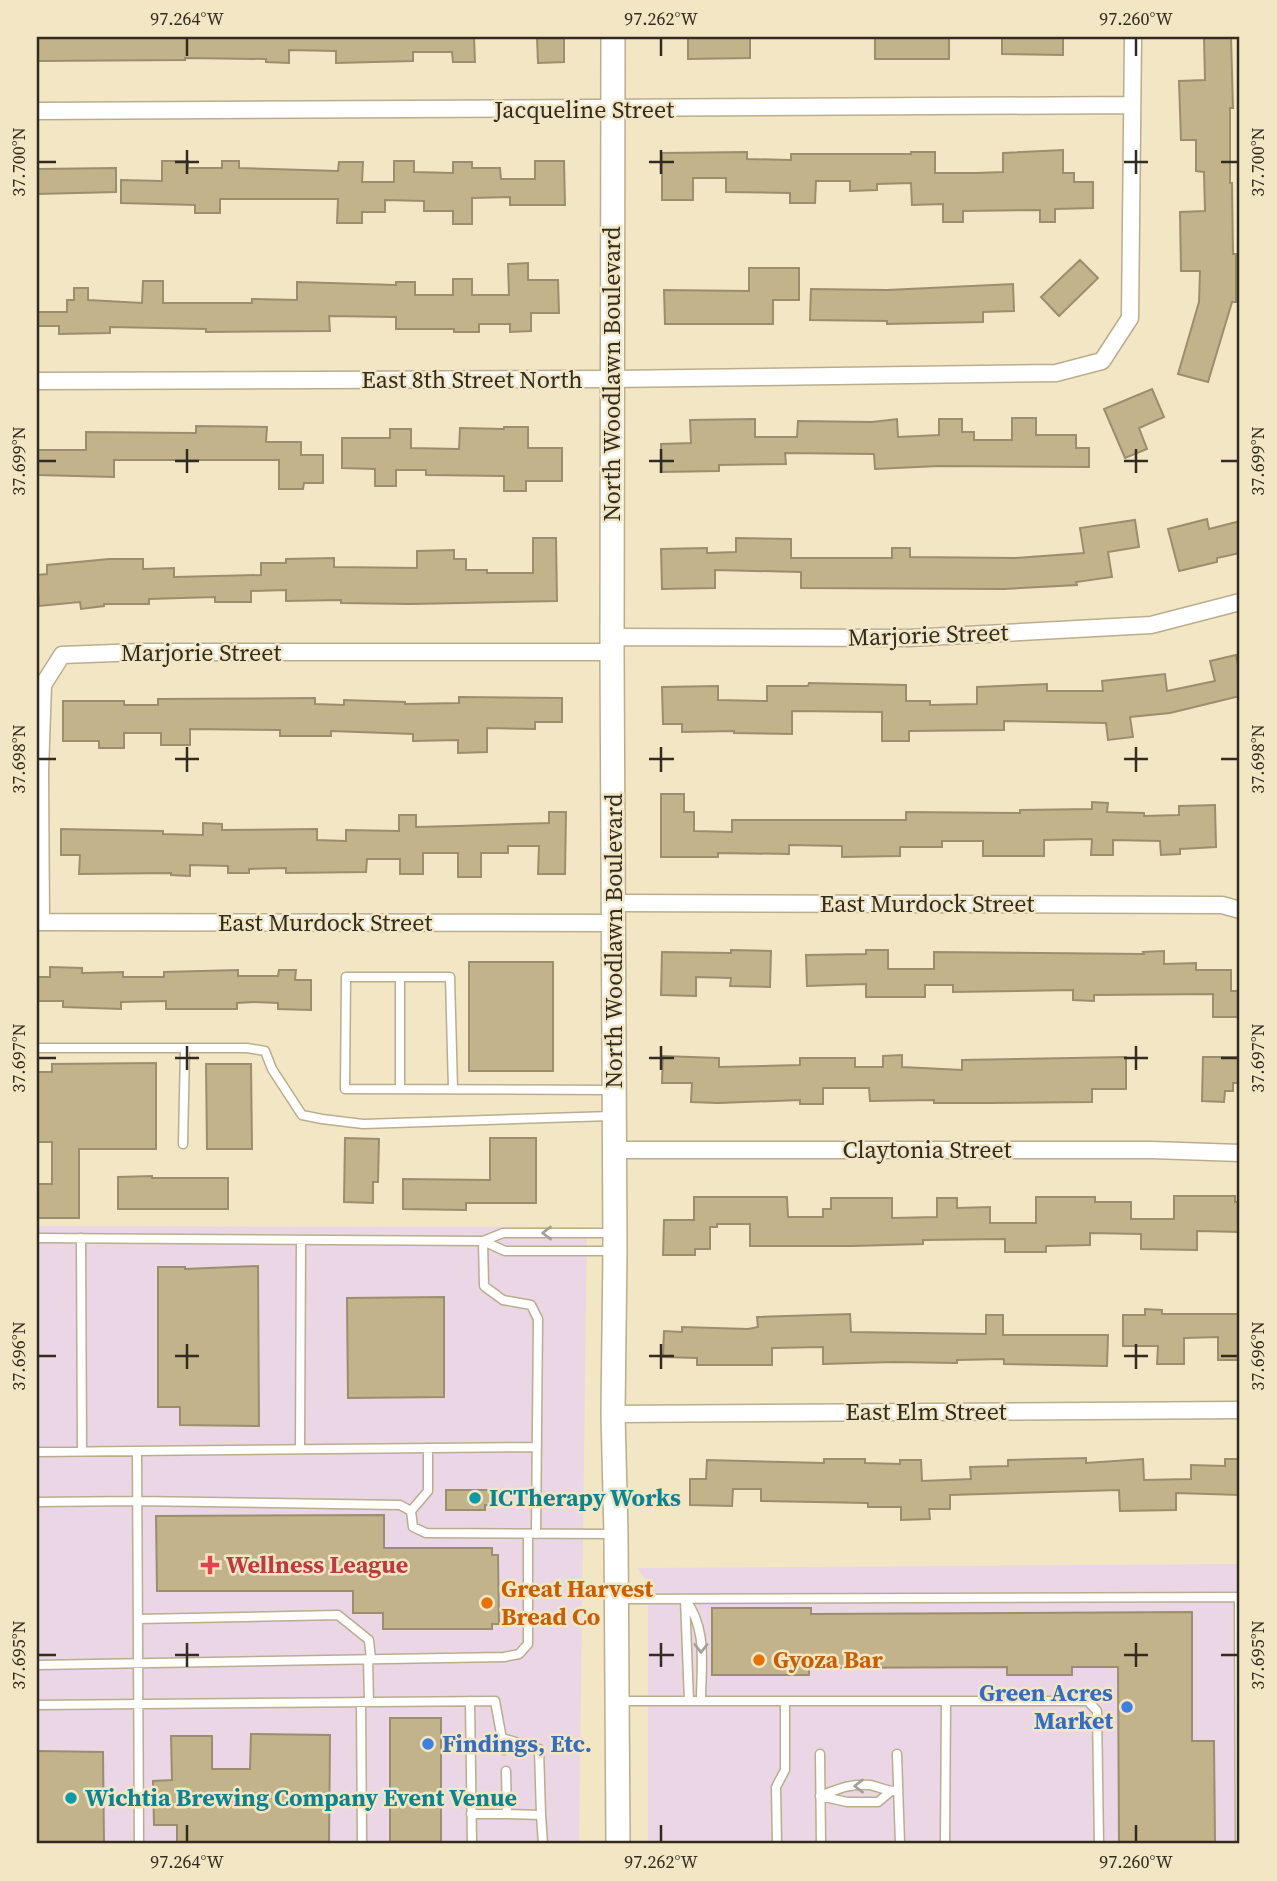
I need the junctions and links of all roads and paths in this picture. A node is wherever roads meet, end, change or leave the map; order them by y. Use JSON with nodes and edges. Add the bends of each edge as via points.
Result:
{"nodes":[{"id":1,"x":613,"y":37,"type":"edge"},
{"id":2,"x":1133,"y":37,"type":"edge"},
{"id":3,"x":1132,"y":105,"type":"junction"},
{"id":4,"x":613,"y":110,"type":"junction"},
{"id":5,"x":37,"y":111,"type":"edge"},
{"id":6,"x":612,"y":379,"type":"junction"},
{"id":7,"x":37,"y":381,"type":"edge"},
{"id":8,"x":1240,"y":602,"type":"edge"},
{"id":9,"x":612,"y":645,"type":"junction"},
{"id":10,"x":1240,"y":910,"type":"edge"},
{"id":11,"x":613,"y":914,"type":"junction"},
{"id":12,"x":39,"y":922,"type":"edge"},
{"id":13,"x":400,"y":977,"type":"junction"},
{"id":14,"x":37,"y":1048,"type":"edge"},
{"id":15,"x":185,"y":1048,"type":"junction"},
{"id":16,"x":400,"y":1089,"type":"junction"},
{"id":17,"x":453,"y":1089,"type":"junction"},
{"id":18,"x":614,"y":1090,"type":"junction"},
{"id":19,"x":614,"y":1115,"type":"junction"},
{"id":20,"x":183,"y":1144,"type":"dead end"},
{"id":21,"x":615,"y":1150,"type":"junction"},
{"id":22,"x":1240,"y":1153,"type":"edge"},
{"id":23,"x":37,"y":1238,"type":"edge"},
{"id":24,"x":80,"y":1238,"type":"junction"},
{"id":25,"x":301,"y":1240,"type":"junction"},
{"id":26,"x":483,"y":1241,"type":"junction"},
{"id":27,"x":615,"y":1242,"type":"junction"},
{"id":28,"x":1240,"y":1410,"type":"edge"},
{"id":29,"x":613,"y":1414,"type":"junction"},
{"id":30,"x":537,"y":1447,"type":"junction"},
{"id":31,"x":428,"y":1448,"type":"junction"},
{"id":32,"x":300,"y":1450,"type":"junction"},
{"id":33,"x":82,"y":1451,"type":"junction"},
{"id":34,"x":137,"y":1451,"type":"junction"},
{"id":35,"x":37,"y":1452,"type":"edge"},
{"id":36,"x":137,"y":1501,"type":"junction"},
{"id":37,"x":37,"y":1502,"type":"edge"},
{"id":38,"x":411,"y":1511,"type":"junction"},
{"id":39,"x":532,"y":1534,"type":"junction"},
{"id":40,"x":616,"y":1534,"type":"junction"},
{"id":41,"x":617,"y":1599,"type":"junction"},
{"id":42,"x":685,"y":1599,"type":"junction"},
{"id":43,"x":138,"y":1619,"type":"junction"},
{"id":44,"x":370,"y":1660,"type":"junction"},
{"id":45,"x":138,"y":1664,"type":"junction"},
{"id":46,"x":37,"y":1665,"type":"edge"},
{"id":47,"x":470,"y":1701,"type":"junction"},
{"id":48,"x":617,"y":1701,"type":"junction"},
{"id":49,"x":689,"y":1701,"type":"junction"},
{"id":50,"x":701,"y":1701,"type":"junction"},
{"id":51,"x":785,"y":1701,"type":"junction"},
{"id":52,"x":946,"y":1701,"type":"junction"},
{"id":53,"x":365,"y":1702,"type":"junction"},
{"id":54,"x":138,"y":1704,"type":"junction"},
{"id":55,"x":37,"y":1705,"type":"edge"},
{"id":56,"x":502,"y":1738,"type":"junction"},
{"id":57,"x":505,"y":1750,"type":"dead end"},
{"id":58,"x":820,"y":1754,"type":"dead end"},
{"id":59,"x":897,"y":1754,"type":"dead end"},
{"id":60,"x":506,"y":1771,"type":"dead end"},
{"id":61,"x":894,"y":1791,"type":"junction"},
{"id":62,"x":820,"y":1796,"type":"junction"},
{"id":63,"x":471,"y":1814,"type":"junction"},
{"id":64,"x":507,"y":1814,"type":"junction"},
{"id":65,"x":541,"y":1815,"type":"junction"},
{"id":66,"x":138,"y":1844,"type":"edge"},
{"id":67,"x":362,"y":1844,"type":"edge"},
{"id":68,"x":472,"y":1844,"type":"edge"},
{"id":69,"x":543,"y":1844,"type":"edge"},
{"id":70,"x":618,"y":1844,"type":"edge"},
{"id":71,"x":777,"y":1844,"type":"edge"},
{"id":72,"x":821,"y":1844,"type":"edge"},
{"id":73,"x":900,"y":1844,"type":"edge"},
{"id":74,"x":945,"y":1844,"type":"edge"},
{"id":75,"x":1099,"y":1844,"type":"edge"},
{"id":76,"x":1240,"y":1844,"type":"edge"}],
"edges":[{"from":1,"to":4,"type":"main road","name":"North Woodlawn Boulevard"},
{"from":2,"to":3,"type":"street"},
{"from":3,"to":4,"type":"street","name":"Jacqueline Street"},
{"from":3,"to":6,"type":"street","name":"East 8th Street North","via":[[1130,318],[1102,361],[1056,373]]},
{"from":4,"to":5,"type":"street","name":"Jacqueline Street"},
{"from":4,"to":6,"type":"main road","name":"North Woodlawn Boulevard"},
{"from":6,"to":7,"type":"street","name":"East 8th Street North"},
{"from":6,"to":9,"type":"main road","name":"North Woodlawn Boulevard"},
{"from":8,"to":9,"type":"street","name":"Marjorie Street","via":[[1151,625],[909,638]]},
{"from":9,"to":11,"type":"main road","name":"North Woodlawn Boulevard"},
{"from":9,"to":12,"type":"street","name":"Marjorie Street","via":[[62,655],[43,685]]},
{"from":10,"to":11,"type":"street","name":"East Murdock Street","via":[[1222,905]]},
{"from":11,"to":12,"type":"street","name":"East Murdock Street"},
{"from":11,"to":18,"type":"main road","name":"North Woodlawn Boulevard"},
{"from":13,"to":16,"type":"lane"},
{"from":13,"to":16,"type":"lane","via":[[346,977],[345,1088]]},
{"from":13,"to":17,"type":"lane","via":[[450,978]]},
{"from":14,"to":15,"type":"lane"},
{"from":15,"to":19,"type":"lane","via":[[265,1051],[302,1115],[322,1119],[363,1124]]},
{"from":15,"to":20,"type":"lane"},
{"from":16,"to":17,"type":"lane"},
{"from":17,"to":18,"type":"lane"},
{"from":18,"to":19,"type":"main road","name":"North Woodlawn Boulevard"},
{"from":19,"to":21,"type":"main road","name":"North Woodlawn Boulevard"},
{"from":21,"to":22,"type":"street","name":"Claytonia Street"},
{"from":21,"to":27,"type":"main road","name":"North Woodlawn Boulevard"},
{"from":23,"to":24,"type":"lane"},
{"from":24,"to":25,"type":"lane"},
{"from":24,"to":33,"type":"lane"},
{"from":25,"to":26,"type":"lane"},
{"from":25,"to":32,"type":"lane"},
{"from":27,"to":26,"type":"lane","one_way":true,"via":[[503,1233]]},
{"from":26,"to":27,"type":"lane","via":[[505,1251]]},
{"from":26,"to":30,"type":"lane","via":[[484,1286],[503,1300],[531,1305],[538,1319]]},
{"from":27,"to":29,"type":"main road","name":"North Woodlawn Boulevard"},
{"from":28,"to":29,"type":"street","name":"East Elm Street"},
{"from":29,"to":40,"type":"main road","name":"North Woodlawn Boulevard"},
{"from":30,"to":31,"type":"lane"},
{"from":30,"to":39,"type":"lane"},
{"from":31,"to":32,"type":"lane"},
{"from":31,"to":38,"type":"lane","via":[[428,1491]]},
{"from":32,"to":34,"type":"lane"},
{"from":33,"to":34,"type":"lane"},
{"from":33,"to":35,"type":"lane"},
{"from":34,"to":36,"type":"lane"},
{"from":36,"to":37,"type":"lane"},
{"from":36,"to":38,"type":"lane","via":[[400,1505]]},
{"from":36,"to":43,"type":"lane"},
{"from":38,"to":39,"type":"lane","via":[[413,1527],[426,1533]]},
{"from":39,"to":40,"type":"lane"},
{"from":39,"to":44,"type":"lane","via":[[528,1644],[519,1654]]},
{"from":40,"to":41,"type":"main road","name":"North Woodlawn Boulevard"},
{"from":41,"to":42,"type":"lane"},
{"from":41,"to":48,"type":"main road","name":"North Woodlawn Boulevard"},
{"from":42,"to":49,"type":"lane"},
{"from":42,"to":50,"type":"lane","one_way":true,"via":[[701,1629]]},
{"from":42,"to":76,"type":"lane","via":[[1239,1597]]},
{"from":43,"to":44,"type":"lane","via":[[338,1615],[369,1640]]},
{"from":43,"to":45,"type":"lane"},
{"from":44,"to":45,"type":"lane"},
{"from":44,"to":53,"type":"lane"},
{"from":45,"to":46,"type":"lane"},
{"from":45,"to":54,"type":"lane"},
{"from":47,"to":53,"type":"lane"},
{"from":47,"to":56,"type":"lane","via":[[495,1701]]},
{"from":47,"to":63,"type":"lane"},
{"from":48,"to":49,"type":"lane"},
{"from":48,"to":70,"type":"main road","name":"North Woodlawn Boulevard"},
{"from":49,"to":50,"type":"lane"},
{"from":50,"to":51,"type":"lane"},
{"from":51,"to":52,"type":"lane"},
{"from":51,"to":71,"type":"lane","via":[[785,1770],[776,1787]]},
{"from":52,"to":74,"type":"lane"},
{"from":52,"to":75,"type":"lane","via":[[1088,1701],[1097,1711]]},
{"from":53,"to":54,"type":"lane"},
{"from":53,"to":67,"type":"lane"},
{"from":54,"to":55,"type":"lane"},
{"from":54,"to":66,"type":"lane"},
{"from":56,"to":57,"type":"lane"},
{"from":56,"to":65,"type":"lane","via":[[539,1749]]},
{"from":58,"to":62,"type":"lane"},
{"from":59,"to":61,"type":"lane"},
{"from":60,"to":64,"type":"lane"},
{"from":61,"to":62,"type":"lane","one_way":true,"via":[[851,1784]]},
{"from":61,"to":62,"type":"lane","via":[[878,1802]]},
{"from":61,"to":73,"type":"lane"},
{"from":62,"to":72,"type":"lane"},
{"from":63,"to":64,"type":"lane"},
{"from":63,"to":68,"type":"lane"},
{"from":64,"to":65,"type":"lane"},
{"from":65,"to":69,"type":"lane"}]}
